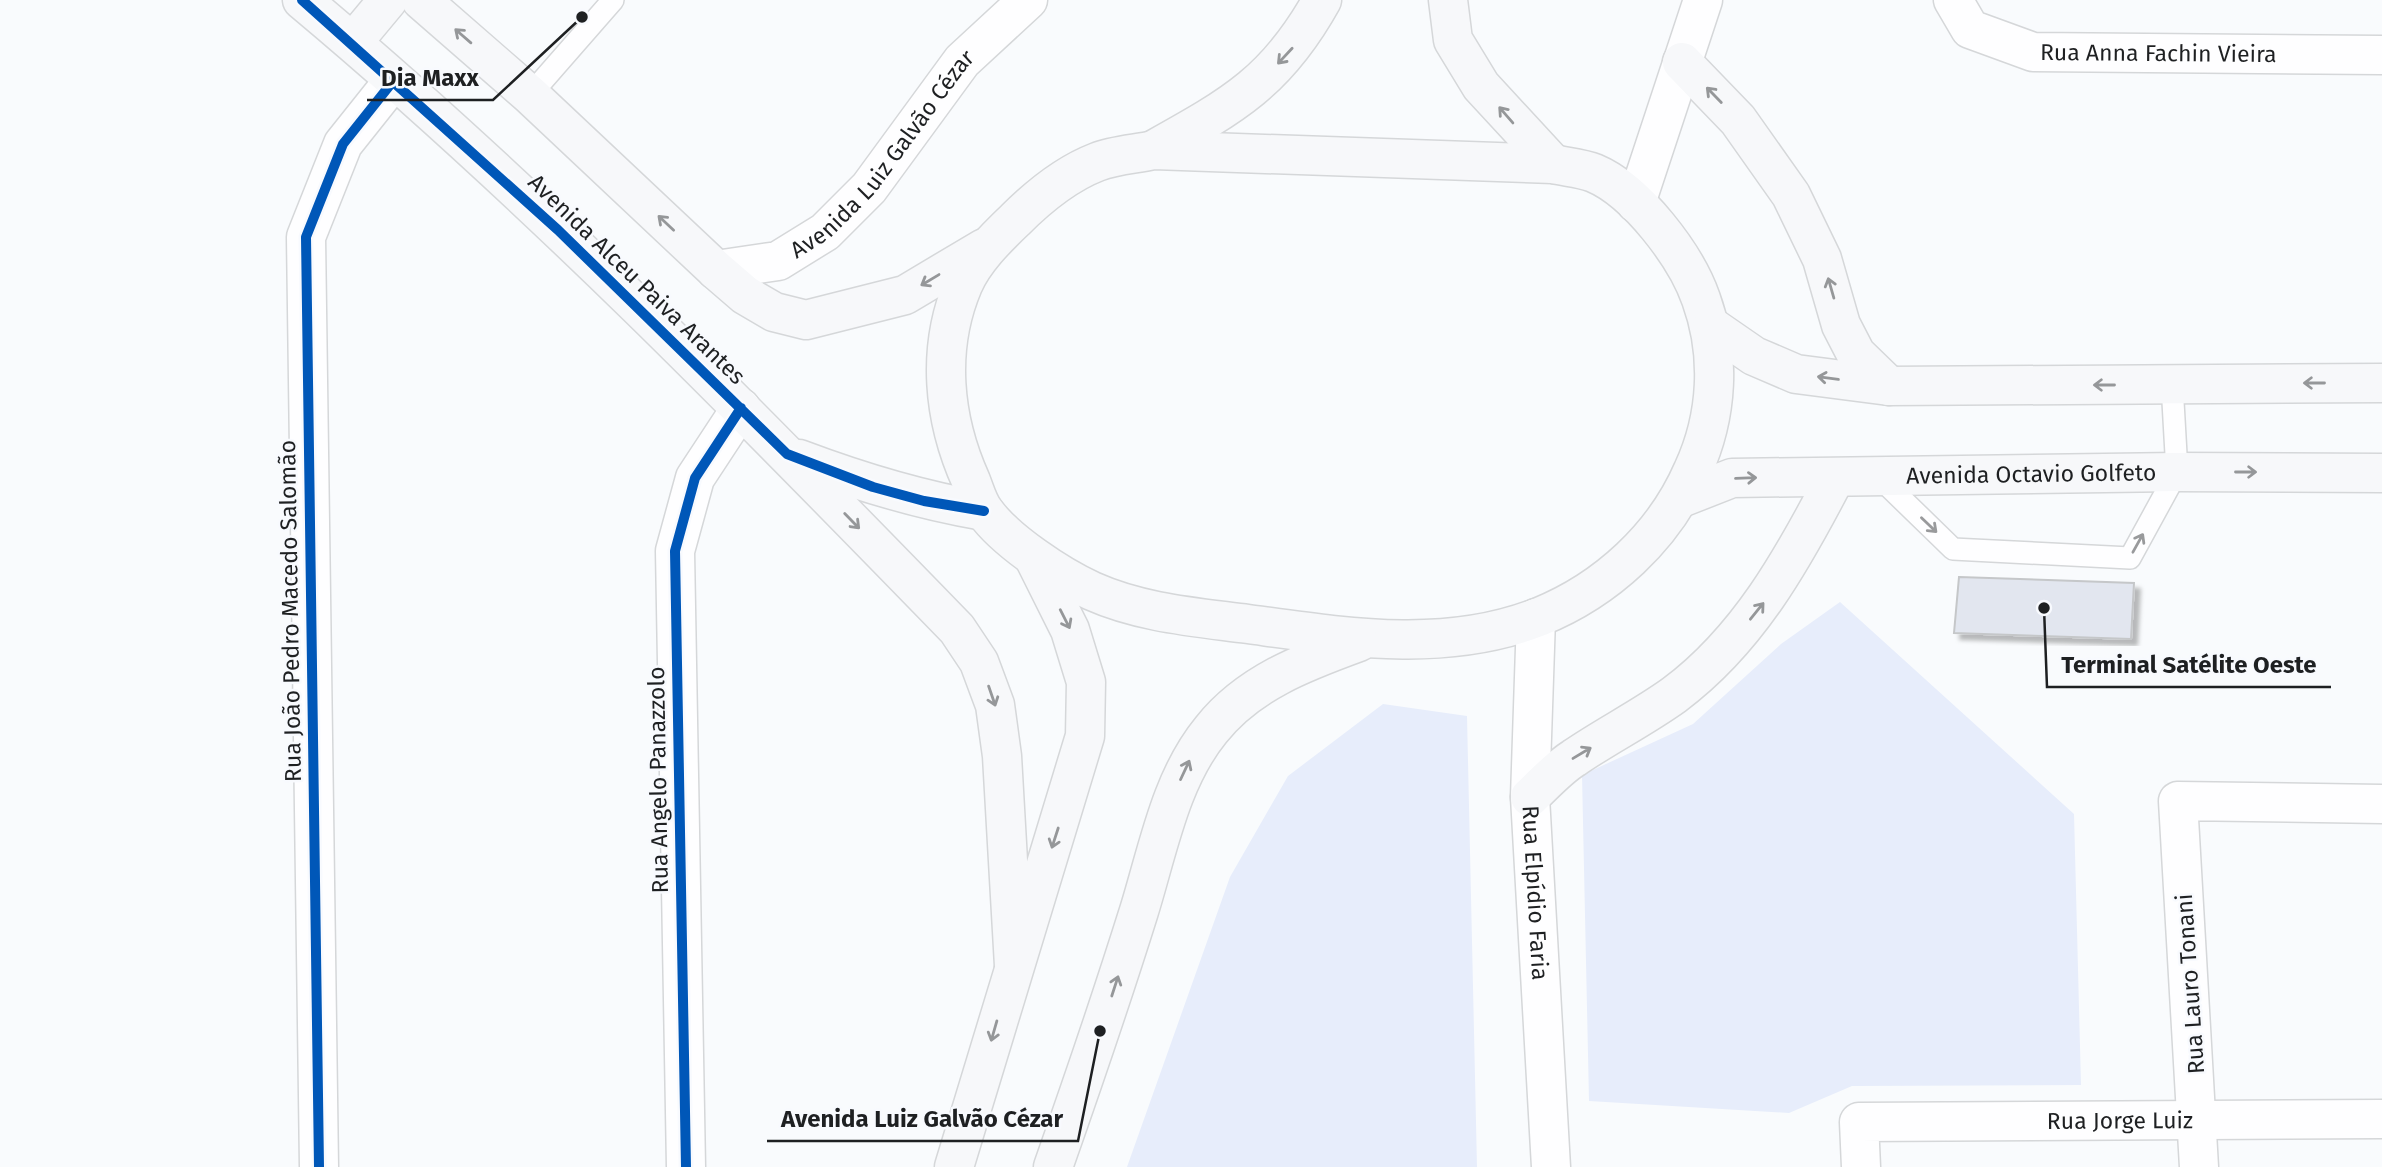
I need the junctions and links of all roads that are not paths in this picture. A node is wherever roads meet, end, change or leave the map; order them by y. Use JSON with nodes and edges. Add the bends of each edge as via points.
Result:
{"nodes":[{"id":1,"x":302,"y":0,"type":"edge"},
{"id":2,"x":388,"y":0,"type":"edge"},
{"id":3,"x":421,"y":0,"type":"edge"},
{"id":4,"x":613,"y":0,"type":"edge"},
{"id":5,"x":1028,"y":0,"type":"edge"},
{"id":6,"x":1322,"y":0,"type":"edge"},
{"id":7,"x":1448,"y":0,"type":"edge"},
{"id":8,"x":1703,"y":0,"type":"edge"},
{"id":9,"x":1953,"y":0,"type":"edge"},
{"id":10,"x":353,"y":42,"type":"junction"},
{"id":11,"x":2382,"y":55,"type":"edge"},
{"id":12,"x":1682,"y":62,"type":"junction"},
{"id":13,"x":394,"y":80,"type":"junction"},
{"id":14,"x":530,"y":95,"type":"junction"},
{"id":15,"x":1154,"y":150,"type":"junction"},
{"id":16,"x":1553,"y":164,"type":"junction"},
{"id":17,"x":1636,"y":203,"type":"junction"},
{"id":18,"x":989,"y":245,"type":"junction"},
{"id":19,"x":716,"y":270,"type":"junction"},
{"id":20,"x":1712,"y":327,"type":"junction"},
{"id":21,"x":2382,"y":383,"type":"edge"},
{"id":22,"x":2172,"y":384,"type":"junction"},
{"id":23,"x":1889,"y":386,"type":"junction"},
{"id":24,"x":741,"y":408,"type":"junction"},
{"id":25,"x":787,"y":454,"type":"junction"},
{"id":26,"x":2178,"y":472,"type":"junction"},
{"id":27,"x":2382,"y":473,"type":"edge"},
{"id":28,"x":1835,"y":478,"type":"junction"},
{"id":29,"x":1880,"y":478,"type":"junction"},
{"id":30,"x":1681,"y":498,"type":"junction"},
{"id":31,"x":984,"y":511,"type":"junction"},
{"id":32,"x":1034,"y":558,"type":"junction"},
{"id":33,"x":1536,"y":618,"type":"junction"},
{"id":34,"x":1364,"y":640,"type":"junction"},
{"id":35,"x":1530,"y":797,"type":"junction"},
{"id":36,"x":2382,"y":804,"type":"edge"},
{"id":37,"x":1014,"y":966,"type":"junction"},
{"id":38,"x":2199,"y":1119,"type":"junction"},
{"id":39,"x":2382,"y":1119,"type":"edge"},
{"id":40,"x":318,"y":1167,"type":"edge"},
{"id":41,"x":686,"y":1167,"type":"edge"},
{"id":42,"x":954,"y":1167,"type":"edge"},
{"id":43,"x":1053,"y":1167,"type":"edge"},
{"id":44,"x":1551,"y":1167,"type":"edge"},
{"id":45,"x":1861,"y":1167,"type":"edge"},
{"id":46,"x":2199,"y":1167,"type":"edge"}],
"edges":[{"from":1,"to":10,"type":"main road","name":"Avenida Alceu Paiva Arantes"},
{"from":2,"to":10,"type":"main road"},
{"from":14,"to":3,"type":"main road","one_way":true},
{"from":4,"to":14,"type":"lane"},
{"from":5,"to":19,"type":"street","name":"Avenida Luiz Galvão Cézar","via":[[962,61],[870,188],[825,232],[778,261]]},
{"from":6,"to":15,"type":"main road","one_way":true,"via":[[1300,40],[1254,89]]},
{"from":16,"to":7,"type":"main road","one_way":true,"via":[[1481,86],[1453,40]]},
{"from":8,"to":12,"type":"street"},
{"from":9,"to":11,"type":"street","name":"Rua Anna Fachin Vieira","via":[[1970,29],[2033,52]]},
{"from":10,"to":13,"type":"main road","name":"Avenida Alceu Paiva Arantes"},
{"from":12,"to":17,"type":"street"},
{"from":23,"to":12,"type":"main road","one_way":true,"via":[[1856,354],[1841,325],[1822,259],[1791,195],[1738,120]]},
{"from":13,"to":24,"type":"main road","name":"Avenida Alceu Paiva Arantes","via":[[558,230]]},
{"from":13,"to":40,"type":"street","name":"Rua João Pedro Macedo Salomão","via":[[343,144],[306,237]]},
{"from":19,"to":14,"type":"main road","one_way":true},
{"from":15,"to":16,"type":"main road"},
{"from":15,"to":18,"type":"main road","via":[[1097,162],[1042,193]]},
{"from":16,"to":17,"type":"main road","via":[[1595,174]]},
{"from":17,"to":20,"type":"main road","via":[[1674,245]]},
{"from":18,"to":19,"type":"main road","one_way":true,"via":[[905,295],[806,320],[774,312]]},
{"from":18,"to":31,"type":"main road","via":[[964,283],[952,322],[946,379],[946,402],[958,453]]},
{"from":23,"to":20,"type":"main road","one_way":true,"via":[[1796,374],[1754,356]]},
{"from":20,"to":30,"type":"main road","via":[[1716,368],[1711,410],[1701,453]]},
{"from":21,"to":22,"type":"main road","one_way":true},
{"from":22,"to":23,"type":"main road","one_way":true},
{"from":22,"to":26,"type":"lane"},
{"from":24,"to":25,"type":"main road","name":"Avenida Alceu Paiva Arantes"},
{"from":24,"to":41,"type":"street","name":"Rua Angelo Panazzolo","via":[[695,478],[674,551]]},
{"from":25,"to":31,"type":"main road","name":"Avenida Alceu Paiva Arantes","via":[[873,487]]},
{"from":25,"to":37,"type":"main road","one_way":true,"via":[[957,629],[979,662],[995,705],[1002,756]]},
{"from":26,"to":27,"type":"main road","name":"Avenida Octavio Golfeto","one_way":true},
{"from":26,"to":29,"type":"main road","name":"Avenida Octavio Golfeto"},
{"from":29,"to":26,"type":"lane","one_way":true,"via":[[1953,549],[2130,558]]},
{"from":28,"to":29,"type":"main road","name":"Avenida Octavio Golfeto"},
{"from":30,"to":28,"type":"main road","name":"Avenida Octavio Golfeto","one_way":true,"via":[[1732,478]]},
{"from":35,"to":28,"type":"main road","one_way":true,"via":[[1572,759],[1673,696],[1718,658],[1765,600]]},
{"from":30,"to":33,"type":"main road","via":[[1657,532],[1625,563],[1583,596]]},
{"from":31,"to":32,"type":"main road"},
{"from":32,"to":34,"type":"main road","via":[[1092,591],[1152,611]]},
{"from":32,"to":37,"type":"main road","one_way":true,"via":[[1070,630],[1086,682],[1085,736]]},
{"from":33,"to":34,"type":"main road","via":[[1424,640]]},
{"from":33,"to":35,"type":"street","name":"Rua Elpídio Faria"},
{"from":43,"to":34,"type":"main road","one_way":true,"via":[[1184,769],[1211,729],[1242,698],[1296,665]]},
{"from":35,"to":44,"type":"street","name":"Rua Elpídio Faria"},
{"from":36,"to":38,"type":"street","name":"Rua Lauro Tonani","via":[[2178,801]]},
{"from":37,"to":42,"type":"main road","one_way":true},
{"from":38,"to":39,"type":"street","name":"Rua Jorge Luiz"},
{"from":38,"to":45,"type":"street","name":"Rua Jorge Luiz","via":[[1859,1122]]},
{"from":38,"to":46,"type":"street","name":"Rua Lauro Tonani"}]}
